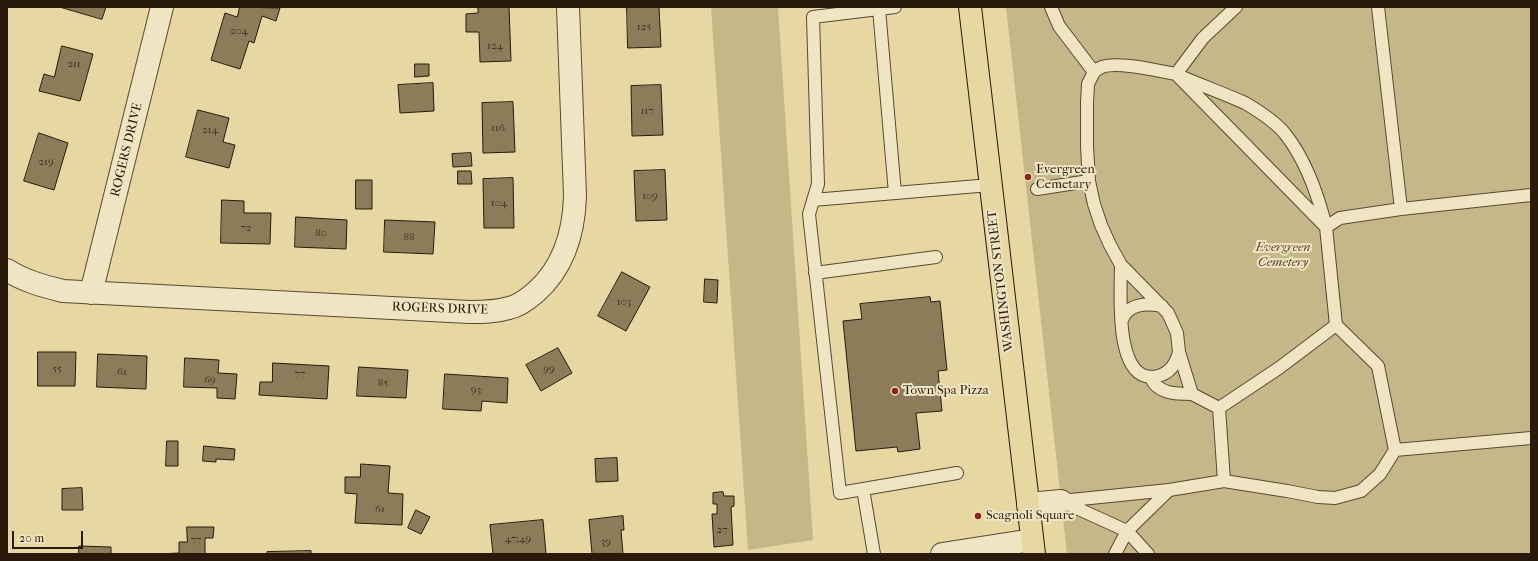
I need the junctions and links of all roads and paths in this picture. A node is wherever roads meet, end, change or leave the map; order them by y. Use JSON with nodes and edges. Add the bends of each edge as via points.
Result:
{"nodes":[{"id":1,"x":162,"y":7,"type":"edge"},
{"id":2,"x":568,"y":7,"type":"edge"},
{"id":3,"x":895,"y":7,"type":"edge"},
{"id":4,"x":970,"y":7,"type":"edge"},
{"id":5,"x":1051,"y":7,"type":"edge"},
{"id":6,"x":1236,"y":7,"type":"edge"},
{"id":7,"x":1378,"y":7,"type":"edge"},
{"id":8,"x":879,"y":9,"type":"junction"},
{"id":9,"x":1094,"y":72,"type":"junction"},
{"id":10,"x":1176,"y":74,"type":"junction"},
{"id":11,"x":1089,"y":181,"type":"junction"},
{"id":12,"x":990,"y":185,"type":"junction"},
{"id":13,"x":1037,"y":189,"type":"dead end"},
{"id":14,"x":895,"y":193,"type":"junction"},
{"id":15,"x":1531,"y":195,"type":"edge"},
{"id":16,"x":813,"y":200,"type":"junction"},
{"id":17,"x":1402,"y":209,"type":"junction"},
{"id":18,"x":1326,"y":227,"type":"junction"},
{"id":19,"x":936,"y":257,"type":"dead end"},
{"id":20,"x":1121,"y":265,"type":"junction"},
{"id":21,"x":7,"y":270,"type":"edge"},
{"id":22,"x":815,"y":273,"type":"junction"},
{"id":23,"x":91,"y":293,"type":"junction"},
{"id":24,"x":1162,"y":306,"type":"junction"},
{"id":25,"x":1122,"y":320,"type":"junction"},
{"id":26,"x":1336,"y":325,"type":"junction"},
{"id":27,"x":1179,"y":352,"type":"junction"},
{"id":28,"x":1151,"y":378,"type":"junction"},
{"id":29,"x":1192,"y":394,"type":"junction"},
{"id":30,"x":1219,"y":408,"type":"junction"},
{"id":31,"x":1531,"y":438,"type":"edge"},
{"id":32,"x":1395,"y":450,"type":"junction"},
{"id":33,"x":957,"y":473,"type":"dead end"},
{"id":34,"x":1224,"y":481,"type":"junction"},
{"id":35,"x":863,"y":489,"type":"junction"},
{"id":36,"x":1170,"y":490,"type":"junction"},
{"id":37,"x":1061,"y":501,"type":"junction"},
{"id":38,"x":1028,"y":504,"type":"junction"},
{"id":39,"x":1127,"y":531,"type":"junction"},
{"id":40,"x":1033,"y":547,"type":"edge"},
{"id":41,"x":874,"y":554,"type":"edge"},
{"id":42,"x":942,"y":554,"type":"edge"},
{"id":43,"x":1115,"y":554,"type":"edge"},
{"id":44,"x":1148,"y":554,"type":"edge"}],
"edges":[{"from":1,"to":23,"type":"street","name":"ROGERS DRIVE"},
{"from":2,"to":23,"type":"street","name":"ROGERS DRIVE","via":[[575,214],[572,233],[557,267],[546,283],[528,299],[511,308],[469,312]]},
{"from":3,"to":8,"type":"lane"},
{"from":4,"to":12,"type":"main road","name":"WASHINGTON STREET"},
{"from":5,"to":9,"type":"lane","via":[[1060,26]]},
{"from":6,"to":10,"type":"lane","via":[[1203,38]]},
{"from":7,"to":17,"type":"lane"},
{"from":8,"to":14,"type":"lane"},
{"from":8,"to":16,"type":"lane","via":[[813,17],[818,184]]},
{"from":9,"to":10,"type":"lane","via":[[1101,67],[1110,66]]},
{"from":9,"to":11,"type":"lane","via":[[1088,84],[1087,102]]},
{"from":10,"to":18,"type":"lane"},
{"from":10,"to":18,"type":"lane","via":[[1245,104],[1264,115],[1286,134],[1318,195]]},
{"from":11,"to":13,"type":"lane"},
{"from":11,"to":20,"type":"lane","via":[[1100,225]]},
{"from":12,"to":14,"type":"lane"},
{"from":12,"to":38,"type":"main road","name":"WASHINGTON STREET"},
{"from":14,"to":16,"type":"lane"},
{"from":15,"to":17,"type":"lane"},
{"from":16,"to":22,"type":"lane","via":[[809,214]]},
{"from":17,"to":18,"type":"lane","via":[[1340,218]]},
{"from":18,"to":26,"type":"lane"},
{"from":19,"to":22,"type":"lane"},
{"from":20,"to":24,"type":"lane"},
{"from":20,"to":25,"type":"lane"},
{"from":21,"to":23,"type":"street","name":"ROGERS DRIVE","via":[[38,284],[63,291]]},
{"from":22,"to":35,"type":"lane","via":[[840,493]]},
{"from":24,"to":25,"type":"lane","via":[[1137,305],[1130,309]]},
{"from":24,"to":27,"type":"lane","via":[[1177,333]]},
{"from":25,"to":28,"type":"lane","via":[[1127,357],[1138,373]]},
{"from":26,"to":30,"type":"lane","via":[[1279,368]]},
{"from":26,"to":32,"type":"lane","via":[[1378,366]]},
{"from":27,"to":28,"type":"lane","via":[[1176,363],[1165,374]]},
{"from":27,"to":29,"type":"lane"},
{"from":28,"to":29,"type":"lane","via":[[1153,384],[1161,390]]},
{"from":29,"to":30,"type":"lane"},
{"from":30,"to":34,"type":"lane"},
{"from":31,"to":32,"type":"lane"},
{"from":32,"to":34,"type":"lane","via":[[1380,474],[1361,491],[1336,498]]},
{"from":33,"to":35,"type":"lane"},
{"from":34,"to":36,"type":"lane"},
{"from":35,"to":41,"type":"lane"},
{"from":36,"to":37,"type":"lane"},
{"from":36,"to":39,"type":"lane"},
{"from":37,"to":38,"type":"street"},
{"from":37,"to":39,"type":"lane"},
{"from":38,"to":40,"type":"main road","name":"WASHINGTON STREET"},
{"from":39,"to":43,"type":"lane"},
{"from":39,"to":44,"type":"lane"},
{"from":40,"to":42,"type":"street"}]}
